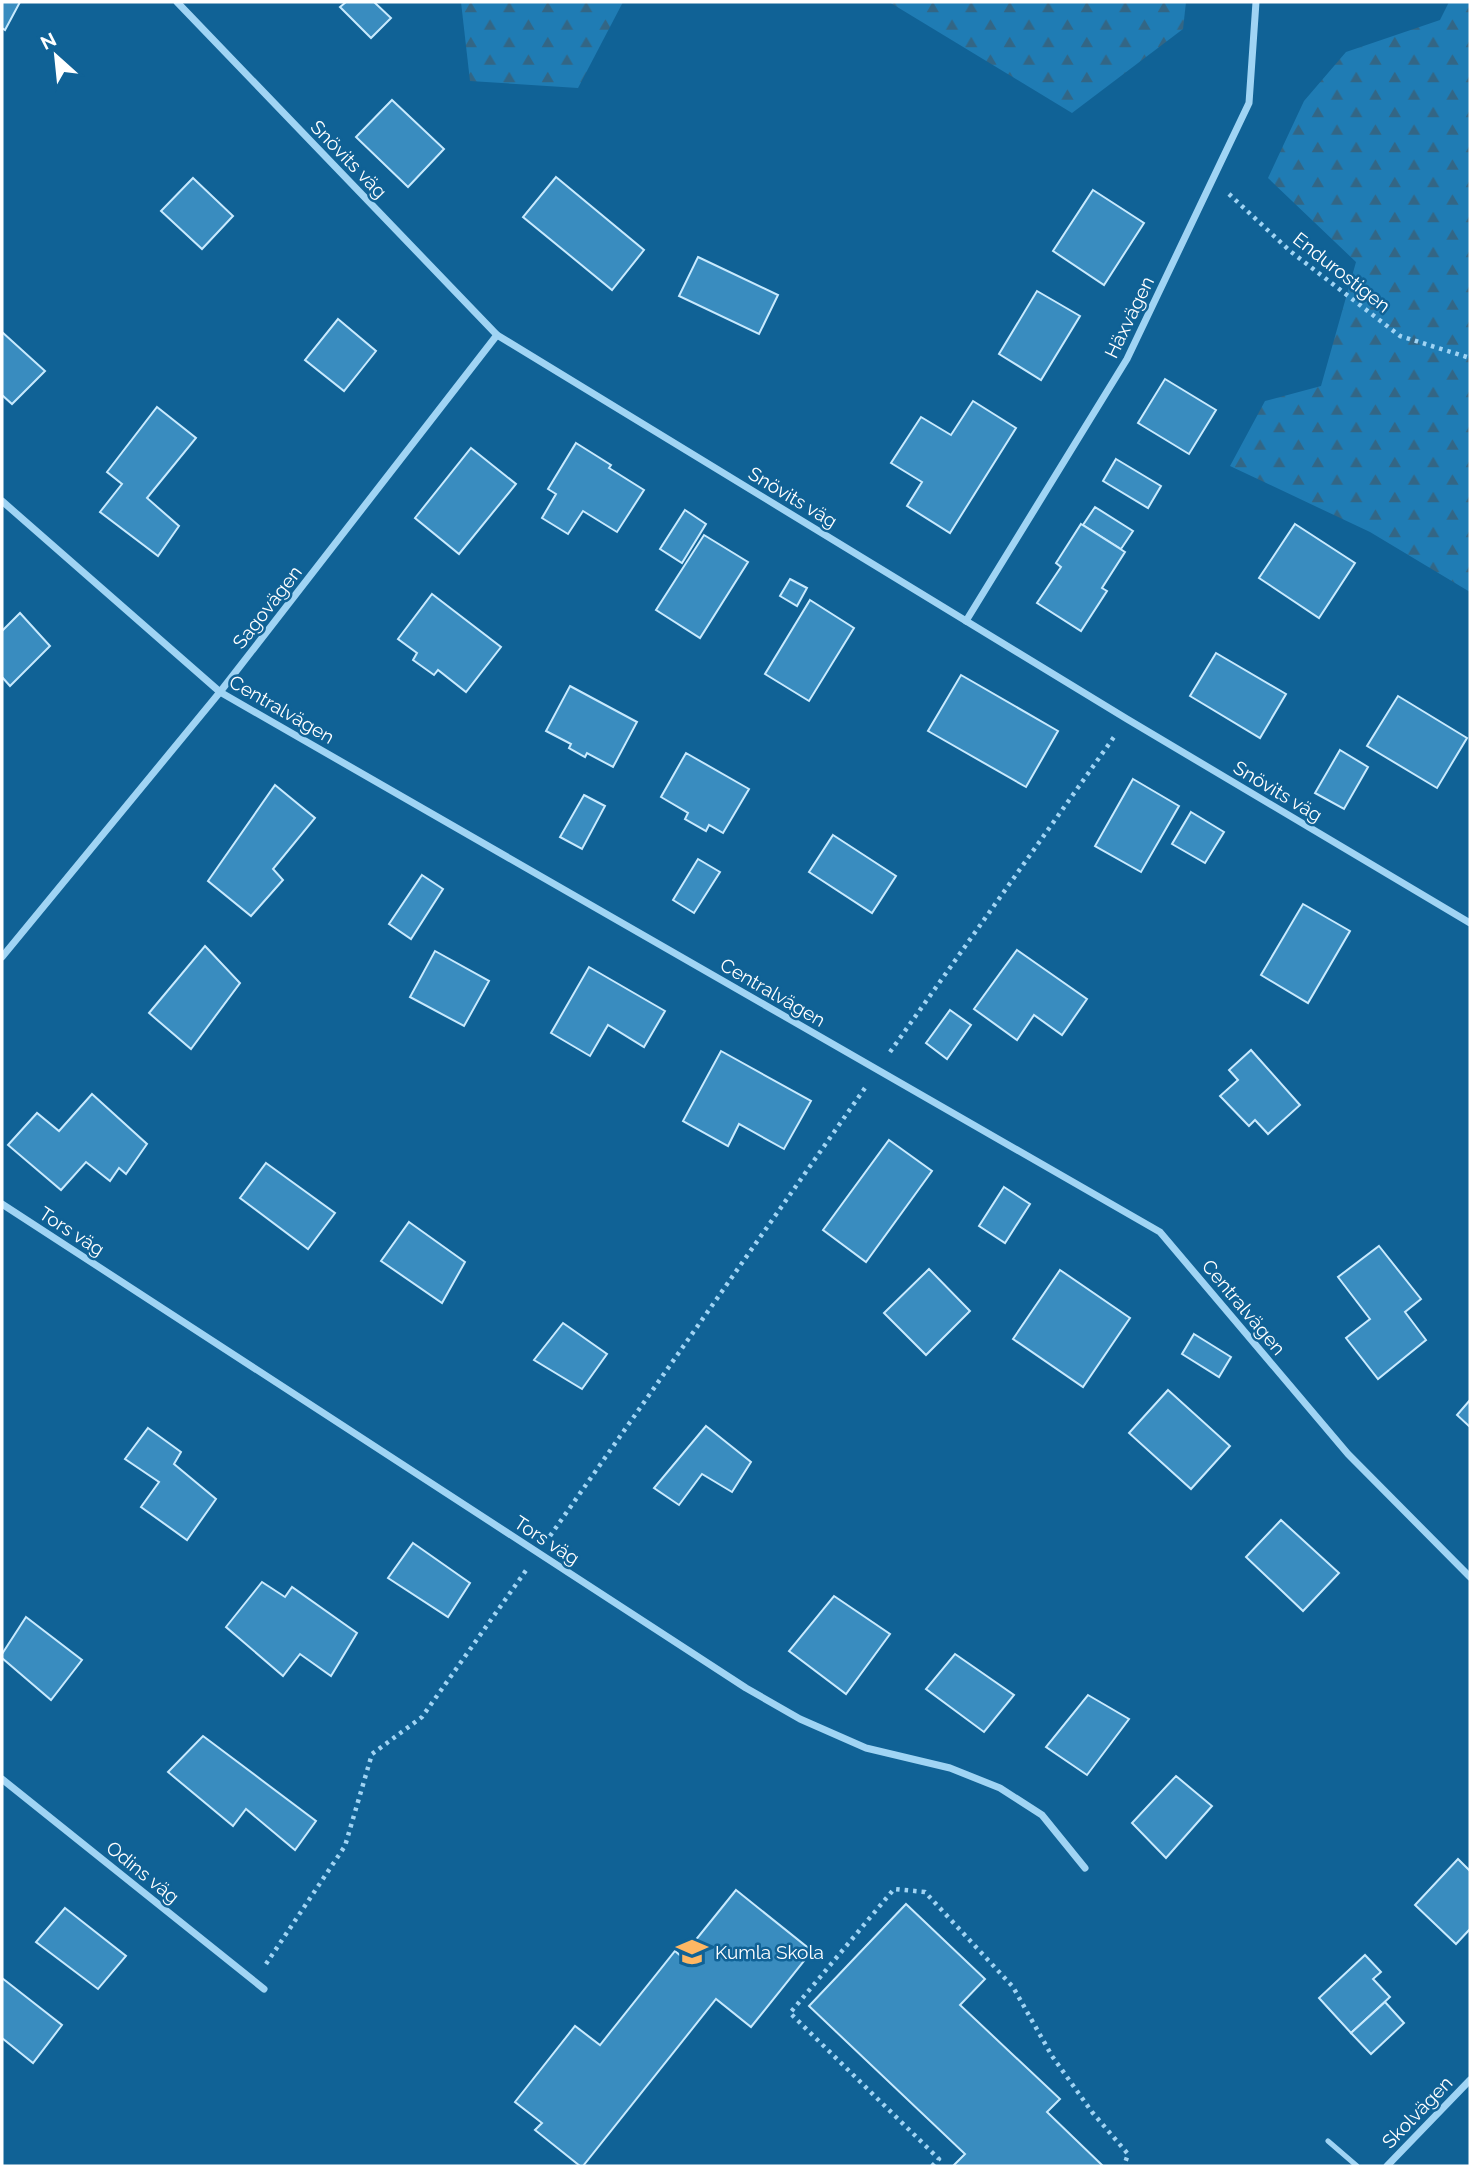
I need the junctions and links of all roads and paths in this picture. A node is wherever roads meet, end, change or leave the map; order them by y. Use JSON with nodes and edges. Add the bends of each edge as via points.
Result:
{"nodes":[{"id":1,"x":177,"y":2,"type":"edge"},
{"id":2,"x":1256,"y":2,"type":"edge"},
{"id":3,"x":1213,"y":179,"type":"junction"},
{"id":4,"x":497,"y":335,"type":"junction"},
{"id":5,"x":1470,"y":358,"type":"edge"},
{"id":6,"x":2,"y":500,"type":"edge"},
{"id":7,"x":966,"y":621,"type":"junction"},
{"id":8,"x":220,"y":692,"type":"junction"},
{"id":9,"x":1127,"y":719,"type":"junction"},
{"id":10,"x":1470,"y":923,"type":"edge"},
{"id":11,"x":2,"y":957,"type":"edge"},
{"id":12,"x":877,"y":1069,"type":"junction"},
{"id":13,"x":2,"y":1204,"type":"edge"},
{"id":14,"x":538,"y":1553,"type":"junction"},
{"id":15,"x":1470,"y":1577,"type":"edge"},
{"id":16,"x":2,"y":1779,"type":"edge"},
{"id":17,"x":1085,"y":1868,"type":"dead end"},
{"id":18,"x":254,"y":1981,"type":"junction"},
{"id":19,"x":264,"y":1989,"type":"dead end"},
{"id":20,"x":1470,"y":2080,"type":"edge"},
{"id":21,"x":1328,"y":2141,"type":"dead end"},
{"id":22,"x":932,"y":2166,"type":"edge"},
{"id":23,"x":1124,"y":2166,"type":"edge"},
{"id":24,"x":1357,"y":2166,"type":"edge"},
{"id":25,"x":1387,"y":2166,"type":"edge"}],
"edges":[{"from":1,"to":4,"type":"street","name":"Snövits väg"},
{"from":2,"to":3,"type":"street","name":"Häxvägen","via":[[1249,103]]},
{"from":3,"to":5,"type":"path","name":"Endurostigen","via":[[1290,251],[1400,336]]},
{"from":3,"to":7,"type":"street","name":"Häxvägen","via":[[1127,359]]},
{"from":4,"to":7,"type":"street","name":"Snövits väg"},
{"from":4,"to":8,"type":"street","name":"Sagovägen"},
{"from":6,"to":8,"type":"street","name":"Centralvägen"},
{"from":7,"to":9,"type":"street","name":"Snövits väg"},
{"from":8,"to":11,"type":"street","name":"Sagovägen"},
{"from":8,"to":12,"type":"street","name":"Centralvägen"},
{"from":9,"to":10,"type":"street","name":"Snövits väg"},
{"from":9,"to":12,"type":"path"},
{"from":12,"to":14,"type":"path"},
{"from":12,"to":15,"type":"street","name":"Centralvägen","via":[[1160,1232],[1348,1454]]},
{"from":13,"to":14,"type":"street","name":"Tors väg"},
{"from":14,"to":17,"type":"street","name":"Tors väg","via":[[800,1719],[866,1748],[950,1768],[1000,1788],[1042,1815]]},
{"from":14,"to":18,"type":"path","via":[[422,1717],[372,1754],[345,1846]]},
{"from":16,"to":18,"type":"street","name":"Odins väg"},
{"from":18,"to":19,"type":"street","name":"Odins väg"},
{"from":20,"to":25,"type":"street","name":"Skolvägen"},
{"from":21,"to":24,"type":"lane"},
{"from":22,"to":23,"type":"path","via":[[939,2160],[790,2013],[894,1889],[925,1892],[1013,1987],[1052,2056],[1128,2154]]}]}
